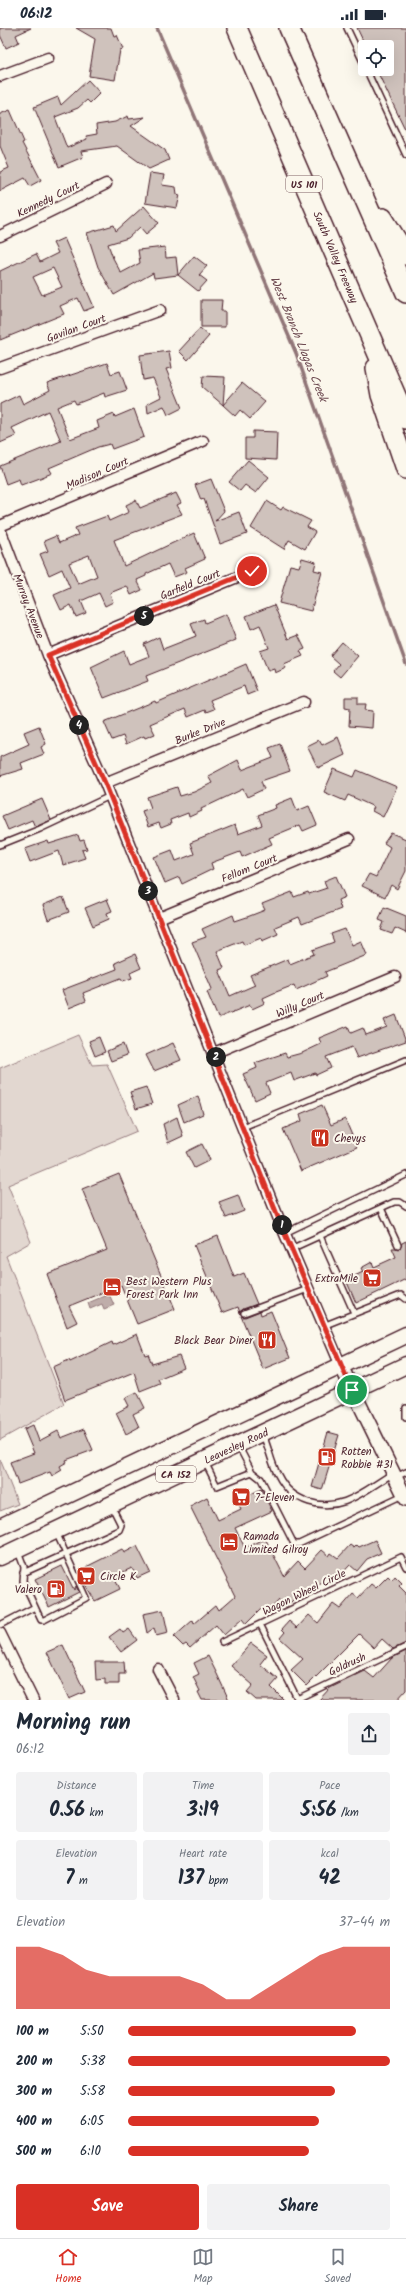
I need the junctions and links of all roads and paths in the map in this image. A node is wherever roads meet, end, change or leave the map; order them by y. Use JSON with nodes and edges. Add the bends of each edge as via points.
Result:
{"nodes":[{"id":1,"x":237,"y":28,"type":"edge"},
{"id":2,"x":288,"y":28,"type":"edge"},
{"id":3,"x":348,"y":28,"type":"edge"},
{"id":4,"x":358,"y":50,"type":"edge"},
{"id":5,"x":48,"y":58,"type":"dead end"},
{"id":6,"x":0,"y":76,"type":"edge"},
{"id":7,"x":369,"y":76,"type":"edge"},
{"id":8,"x":406,"y":155,"type":"edge"},
{"id":9,"x":345,"y":157,"type":"junction"},
{"id":10,"x":106,"y":184,"type":"dead end"},
{"id":11,"x":0,"y":236,"type":"edge"},
{"id":12,"x":406,"y":255,"type":"edge"},
{"id":13,"x":406,"y":293,"type":"edge"},
{"id":14,"x":160,"y":310,"type":"dead end"},
{"id":15,"x":372,"y":341,"type":"junction"},
{"id":16,"x":0,"y":368,"type":"edge"},
{"id":17,"x":406,"y":419,"type":"edge"},
{"id":18,"x":203,"y":441,"type":"dead end"},
{"id":19,"x":406,"y":469,"type":"edge"},
{"id":20,"x":0,"y":528,"type":"edge"},
{"id":21,"x":4,"y":551,"type":"edge"},
{"id":22,"x":252,"y":571,"type":"dead end"},
{"id":23,"x":48,"y":655,"type":"junction"},
{"id":24,"x":304,"y":702,"type":"dead end"},
{"id":25,"x":105,"y":783,"type":"junction"},
{"id":26,"x":110,"y":796,"type":"junction"},
{"id":27,"x":349,"y":840,"type":"dead end"},
{"id":28,"x":0,"y":845,"type":"edge"},
{"id":29,"x":159,"y":918,"type":"junction"},
{"id":30,"x":395,"y":977,"type":"dead end"},
{"id":31,"x":214,"y":1053,"type":"junction"},
{"id":32,"x":406,"y":1060,"type":"edge"},
{"id":33,"x":243,"y":1127,"type":"junction"},
{"id":34,"x":406,"y":1175,"type":"edge"},
{"id":35,"x":406,"y":1206,"type":"edge"},
{"id":36,"x":381,"y":1208,"type":"junction"},
{"id":37,"x":285,"y":1233,"type":"junction"},
{"id":38,"x":320,"y":1236,"type":"junction"},
{"id":39,"x":398,"y":1245,"type":"dead end"},
{"id":40,"x":293,"y":1248,"type":"junction"},
{"id":41,"x":308,"y":1289,"type":"junction"},
{"id":42,"x":406,"y":1299,"type":"edge"},
{"id":43,"x":244,"y":1313,"type":"dead end"},
{"id":44,"x":354,"y":1313,"type":"junction"},
{"id":45,"x":323,"y":1326,"type":"junction"},
{"id":46,"x":406,"y":1335,"type":"edge"},
{"id":47,"x":406,"y":1365,"type":"edge"},
{"id":48,"x":341,"y":1366,"type":"junction"},
{"id":49,"x":352,"y":1390,"type":"junction"},
{"id":50,"x":406,"y":1408,"type":"edge"},
{"id":51,"x":406,"y":1417,"type":"edge"},
{"id":52,"x":262,"y":1433,"type":"junction"},
{"id":53,"x":238,"y":1444,"type":"junction"},
{"id":54,"x":204,"y":1460,"type":"junction"},
{"id":55,"x":252,"y":1472,"type":"junction"},
{"id":56,"x":398,"y":1474,"type":"edge"},
{"id":57,"x":405,"y":1497,"type":"edge"},
{"id":58,"x":111,"y":1505,"type":"junction"},
{"id":59,"x":0,"y":1527,"type":"edge"},
{"id":60,"x":56,"y":1531,"type":"junction"},
{"id":61,"x":17,"y":1549,"type":"junction"},
{"id":62,"x":67,"y":1554,"type":"junction"},
{"id":63,"x":0,"y":1557,"type":"edge"},
{"id":64,"x":406,"y":1567,"type":"edge"},
{"id":65,"x":23,"y":1573,"type":"junction"},
{"id":66,"x":35,"y":1607,"type":"junction"},
{"id":67,"x":260,"y":1624,"type":"junction"},
{"id":68,"x":0,"y":1625,"type":"edge"},
{"id":69,"x":0,"y":1633,"type":"edge"},
{"id":70,"x":222,"y":1642,"type":"dead end"},
{"id":71,"x":406,"y":1647,"type":"edge"},
{"id":72,"x":158,"y":1669,"type":"dead end"},
{"id":73,"x":297,"y":1699,"type":"edge"},
{"id":74,"x":33,"y":1700,"type":"edge"},
{"id":75,"x":174,"y":1700,"type":"edge"}],
"edges":[{"from":1,"to":15,"type":"highway","name":"South Valley Freeway","number":"US 101"},
{"from":2,"to":9,"type":"highway"},
{"from":3,"to":4,"type":"lane"},
{"from":5,"to":6,"type":"street"},
{"from":7,"to":8,"type":"lane"},
{"from":9,"to":12,"type":"highway"},
{"from":9,"to":13,"type":"highway"},
{"from":10,"to":11,"type":"street","name":"Kennedy Court"},
{"from":14,"to":16,"type":"street","name":"Gavilan Court"},
{"from":15,"to":17,"type":"highway","name":"South Valley Freeway","number":"US 101"},
{"from":15,"to":19,"type":"highway","via":[[381,395]]},
{"from":18,"to":20,"type":"street","name":"Madison Court"},
{"from":20,"to":21,"type":"street","name":"Murray Avenue"},
{"from":21,"to":23,"type":"street","name":"Murray Avenue"},
{"from":22,"to":23,"type":"street","name":"Garfield Court"},
{"from":23,"to":25,"type":"street","name":"Murray Avenue"},
{"from":24,"to":25,"type":"street","name":"Burke Drive"},
{"from":25,"to":26,"type":"street","name":"Murray Avenue"},
{"from":26,"to":28,"type":"lane"},
{"from":26,"to":29,"type":"street","name":"Murray Avenue"},
{"from":27,"to":29,"type":"street","name":"Fellom Court"},
{"from":29,"to":31,"type":"street","name":"Murray Avenue"},
{"from":30,"to":31,"type":"street","name":"Willy Court"},
{"from":31,"to":33,"type":"street","name":"Murray Avenue"},
{"from":32,"to":33,"type":"lane"},
{"from":33,"to":37,"type":"street","name":"Murray Avenue"},
{"from":34,"to":37,"type":"lane"},
{"from":35,"to":36,"type":"lane","via":[[394,1202]]},
{"from":36,"to":38,"type":"lane"},
{"from":36,"to":39,"type":"lane"},
{"from":37,"to":40,"type":"street","name":"Murray Avenue"},
{"from":38,"to":40,"type":"lane"},
{"from":38,"to":44,"type":"lane"},
{"from":40,"to":41,"type":"street","name":"Murray Avenue"},
{"from":41,"to":43,"type":"lane"},
{"from":41,"to":45,"type":"street","name":"Murray Avenue"},
{"from":42,"to":44,"type":"lane","via":[[401,1295]]},
{"from":44,"to":45,"type":"lane"},
{"from":45,"to":48,"type":"street","name":"Murray Avenue"},
{"from":46,"to":48,"type":"main road","number":"CA 152"},
{"from":47,"to":49,"type":"main road","name":"Leavesley Road","number":"CA 152"},
{"from":48,"to":49,"type":"street","name":"Murray Avenue"},
{"from":48,"to":59,"type":"main road","number":"CA 152"},
{"from":49,"to":52,"type":"main road","name":"Leavesley Road","number":"CA 152"},
{"from":49,"to":56,"type":"street","name":"Murray Avenue"},
{"from":50,"to":51,"type":"lane"},
{"from":52,"to":53,"type":"main road","name":"Leavesley Road","number":"CA 152"},
{"from":52,"to":56,"type":"lane","via":[[276,1473],[283,1484],[292,1495],[320,1506],[334,1506],[344,1502]]},
{"from":53,"to":54,"type":"main road","name":"Leavesley Road","number":"CA 152"},
{"from":53,"to":55,"type":"lane"},
{"from":54,"to":55,"type":"lane","via":[[217,1486]]},
{"from":54,"to":58,"type":"main road","name":"Leavesley Road","number":"CA 152"},
{"from":55,"to":57,"type":"lane","via":[[261,1479],[294,1544]]},
{"from":56,"to":57,"type":"street","name":"Murray Avenue"},
{"from":58,"to":60,"type":"main road","name":"Leavesley Road","number":"CA 152"},
{"from":58,"to":62,"type":"lane","via":[[121,1528]]},
{"from":60,"to":61,"type":"main road","name":"Leavesley Road","number":"CA 152"},
{"from":60,"to":62,"type":"lane"},
{"from":61,"to":63,"type":"main road","name":"Leavesley Road","number":"CA 152"},
{"from":61,"to":65,"type":"lane","via":[[24,1567]]},
{"from":62,"to":65,"type":"lane"},
{"from":62,"to":66,"type":"lane","via":[[86,1598],[44,1620],[41,1620]]},
{"from":64,"to":67,"type":"lane","name":"Wagon Wheel Circle","via":[[401,1557]]},
{"from":65,"to":66,"type":"lane","via":[[23,1581]]},
{"from":66,"to":68,"type":"lane"},
{"from":67,"to":70,"type":"lane"},
{"from":67,"to":73,"type":"lane","name":"Wagon Wheel Circle"},
{"from":69,"to":74,"type":"street"},
{"from":71,"to":73,"type":"lane","name":"Goldrush"},
{"from":72,"to":75,"type":"street"}]}
